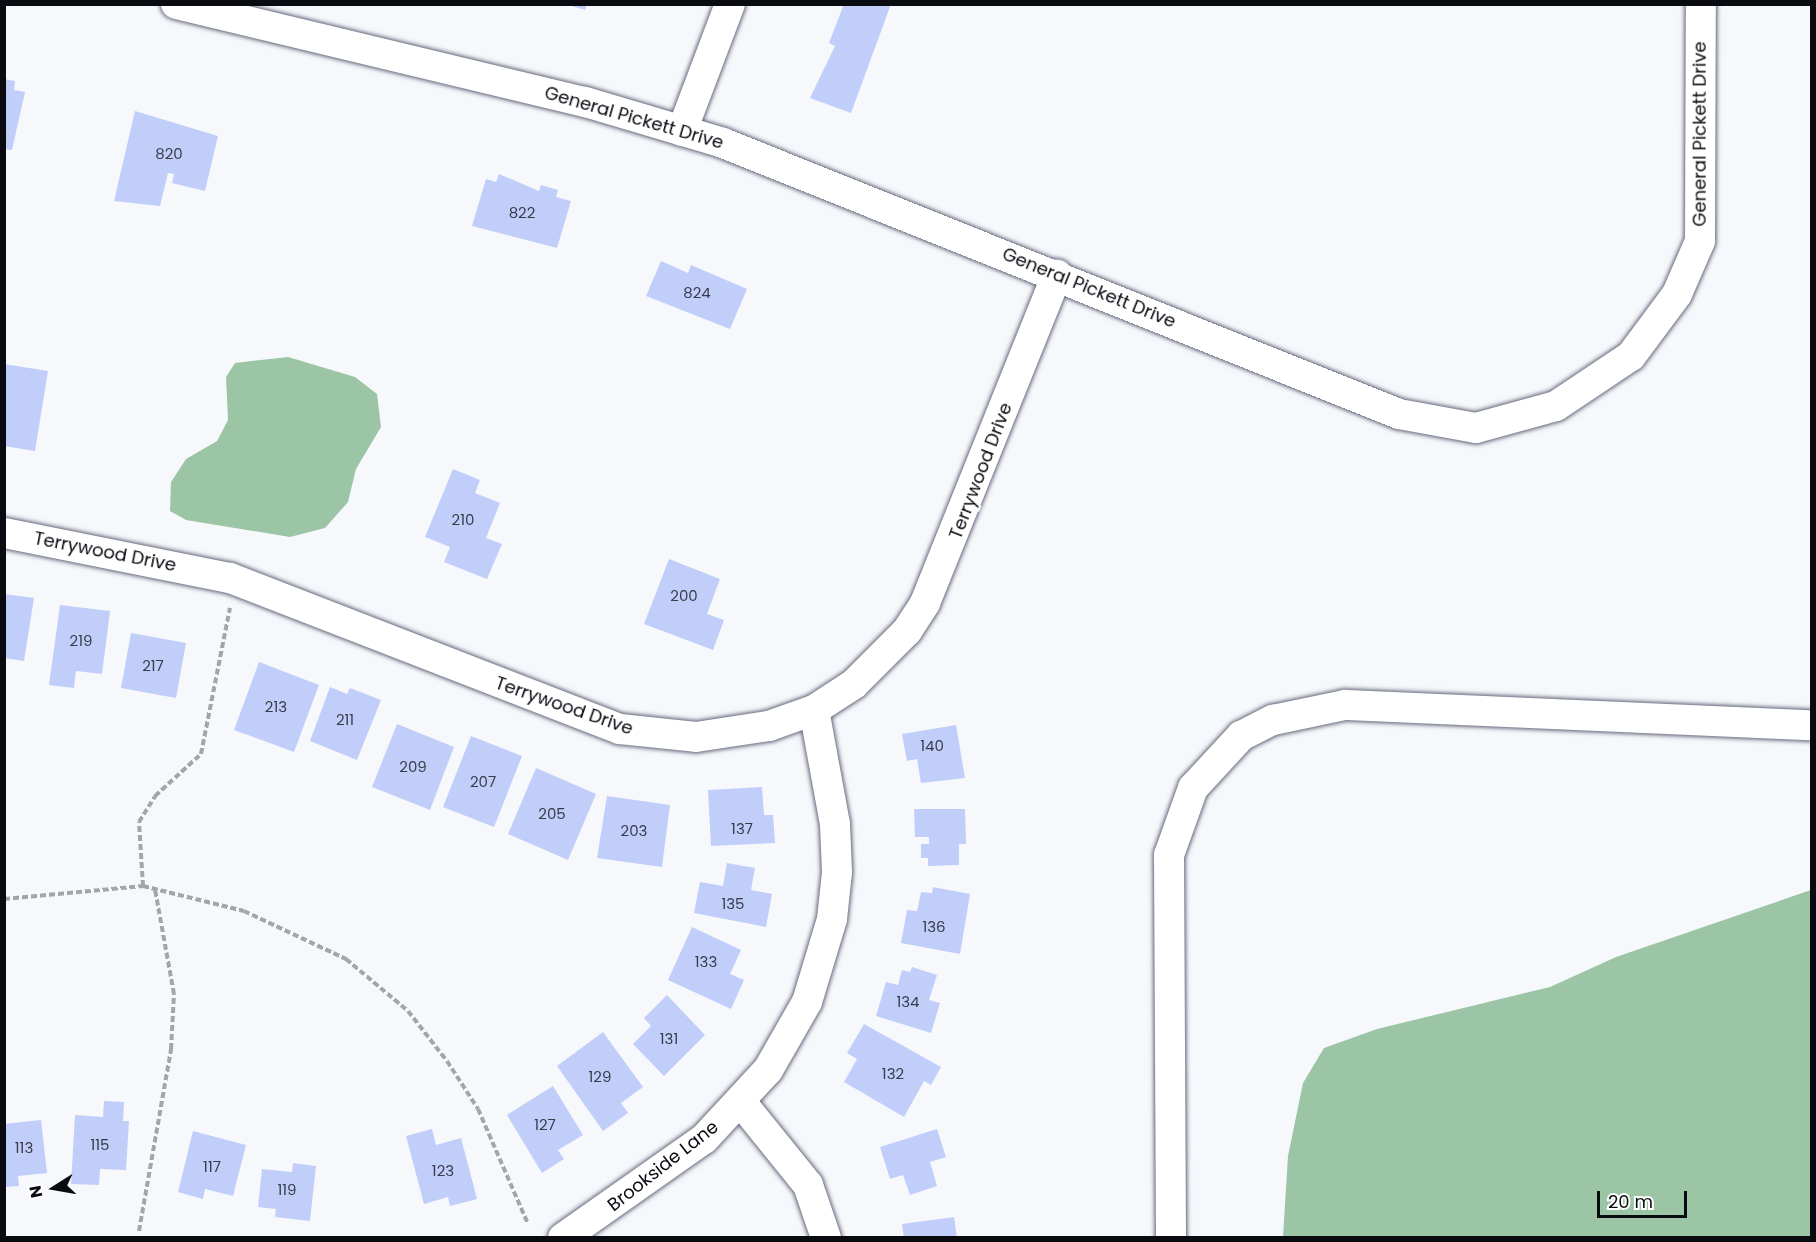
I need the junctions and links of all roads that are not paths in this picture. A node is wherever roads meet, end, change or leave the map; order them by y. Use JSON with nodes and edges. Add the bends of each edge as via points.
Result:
{"nodes":[{"id":1,"x":176,"y":4,"type":"edge"},
{"id":2,"x":729,"y":4,"type":"edge"},
{"id":3,"x":1701,"y":4,"type":"edge"},
{"id":4,"x":682,"y":131,"type":"junction"},
{"id":5,"x":1057,"y":275,"type":"junction"},
{"id":6,"x":4,"y":533,"type":"edge"},
{"id":7,"x":814,"y":710,"type":"junction"},
{"id":8,"x":1812,"y":725,"type":"edge"},
{"id":9,"x":741,"y":1102,"type":"junction"},
{"id":10,"x":563,"y":1238,"type":"edge"},
{"id":11,"x":826,"y":1238,"type":"edge"},
{"id":12,"x":1171,"y":1238,"type":"edge"}],
"edges":[{"from":1,"to":4,"type":"street","name":"General Pickett Drive","via":[[585,102]]},
{"from":2,"to":4,"type":"street"},
{"from":3,"to":5,"type":"street","name":"General Pickett Drive","via":[[1700,241],[1677,294],[1631,356],[1556,406],[1476,428],[1399,414]]},
{"from":4,"to":5,"type":"street","name":"General Pickett Drive","via":[[821,178]]},
{"from":5,"to":7,"type":"street","name":"Terrywood Drive","via":[[926,603],[884,657]]},
{"from":6,"to":7,"type":"street","name":"Terrywood Drive","via":[[230,578],[620,729],[660,737],[707,736],[769,726]]},
{"from":7,"to":9,"type":"street","name":"Brookside Lane","via":[[835,824],[832,919],[807,1002],[788,1039]]},
{"from":8,"to":12,"type":"street","via":[[1345,705],[1274,720],[1241,736],[1193,788],[1169,855]]},
{"from":9,"to":10,"type":"street","name":"Brookside Lane","via":[[655,1178]]},
{"from":9,"to":11,"type":"street","via":[[808,1185]]}]}
